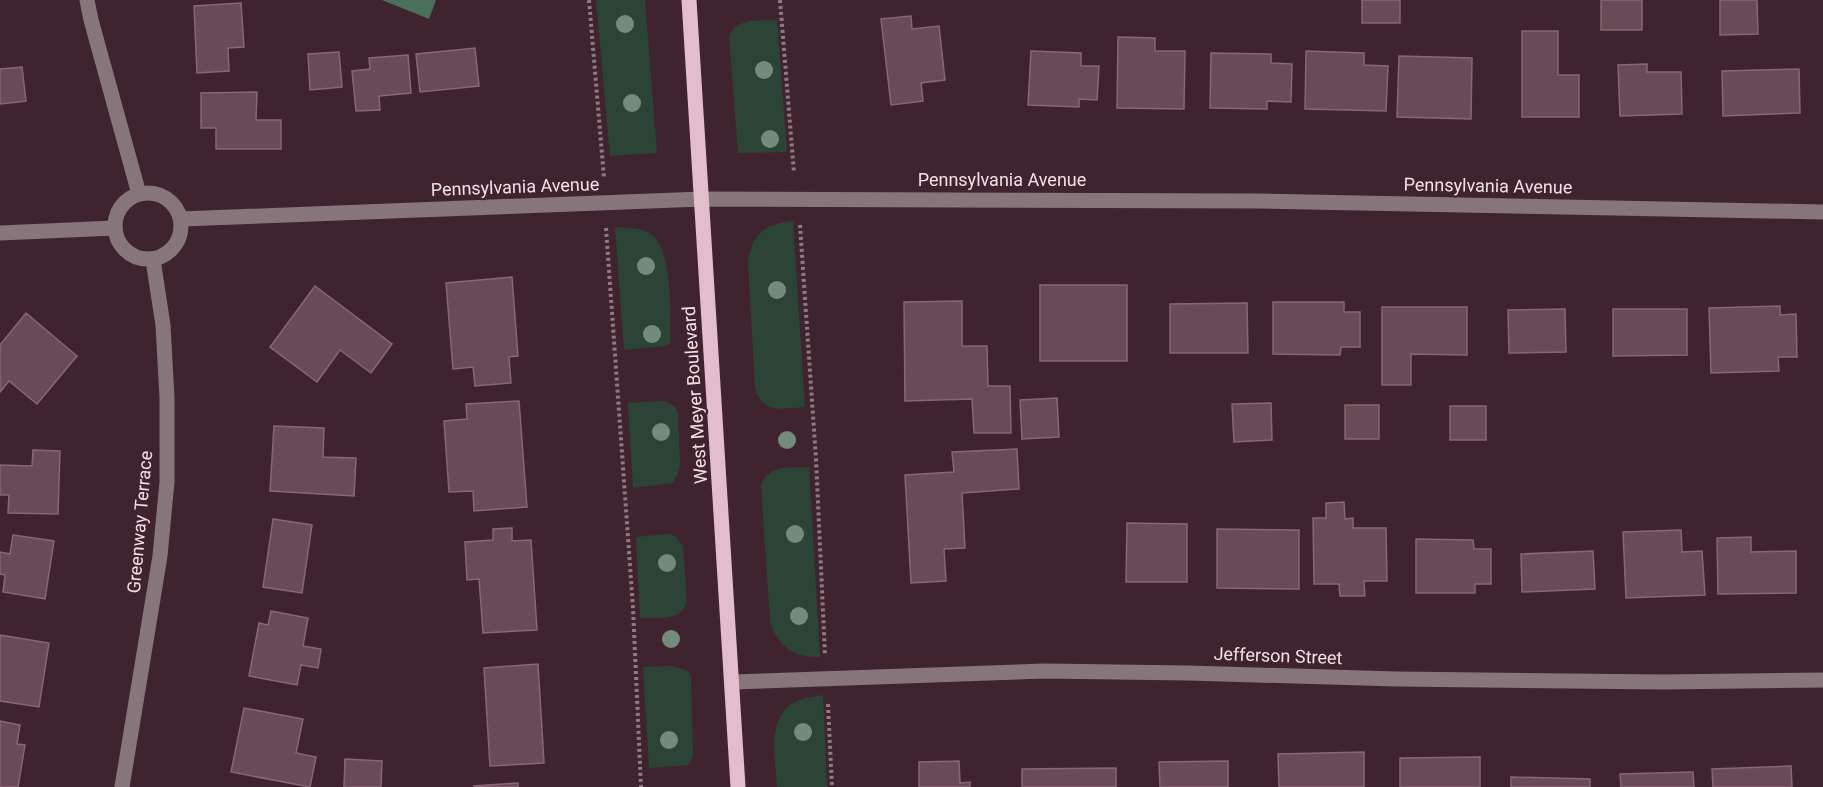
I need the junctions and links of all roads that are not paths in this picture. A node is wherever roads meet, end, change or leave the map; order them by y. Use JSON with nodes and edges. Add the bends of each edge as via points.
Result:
{"nodes":[{"id":1,"x":87,"y":0,"type":"edge"},
{"id":2,"x":689,"y":0,"type":"edge"},
{"id":3,"x":139,"y":194,"type":"junction"},
{"id":4,"x":702,"y":199,"type":"junction"},
{"id":5,"x":1823,"y":212,"type":"edge"},
{"id":6,"x":181,"y":219,"type":"junction"},
{"id":7,"x":115,"y":228,"type":"junction"},
{"id":8,"x":0,"y":233,"type":"edge"},
{"id":9,"x":153,"y":260,"type":"junction"},
{"id":10,"x":1823,"y":680,"type":"edge"},
{"id":11,"x":733,"y":682,"type":"junction"},
{"id":12,"x":122,"y":787,"type":"edge"},
{"id":13,"x":738,"y":787,"type":"edge"}],
"edges":[{"from":1,"to":3,"type":"street"},
{"from":2,"to":4,"type":"main road","name":"West Meyer Boulevard"},
{"from":3,"to":6,"type":"street","via":[[161,195],[177,209]]},
{"from":3,"to":7,"type":"street","via":[[121,207]]},
{"from":4,"to":5,"type":"street","name":"Pennsylvania Avenue","via":[[1260,201]]},
{"from":4,"to":6,"type":"street","name":"Pennsylvania Avenue"},
{"from":4,"to":11,"type":"main road","name":"West Meyer Boulevard"},
{"from":6,"to":9,"type":"street","via":[[179,241],[172,250]]},
{"from":7,"to":8,"type":"street"},
{"from":7,"to":9,"type":"street","via":[[117,238],[131,255]]},
{"from":9,"to":12,"type":"street","name":"Greenway Terrace","via":[[163,325],[167,482],[160,556]]},
{"from":10,"to":11,"type":"street","name":"Jefferson Street","via":[[1408,680],[1045,671]]},
{"from":11,"to":13,"type":"main road","name":"West Meyer Boulevard"}]}
